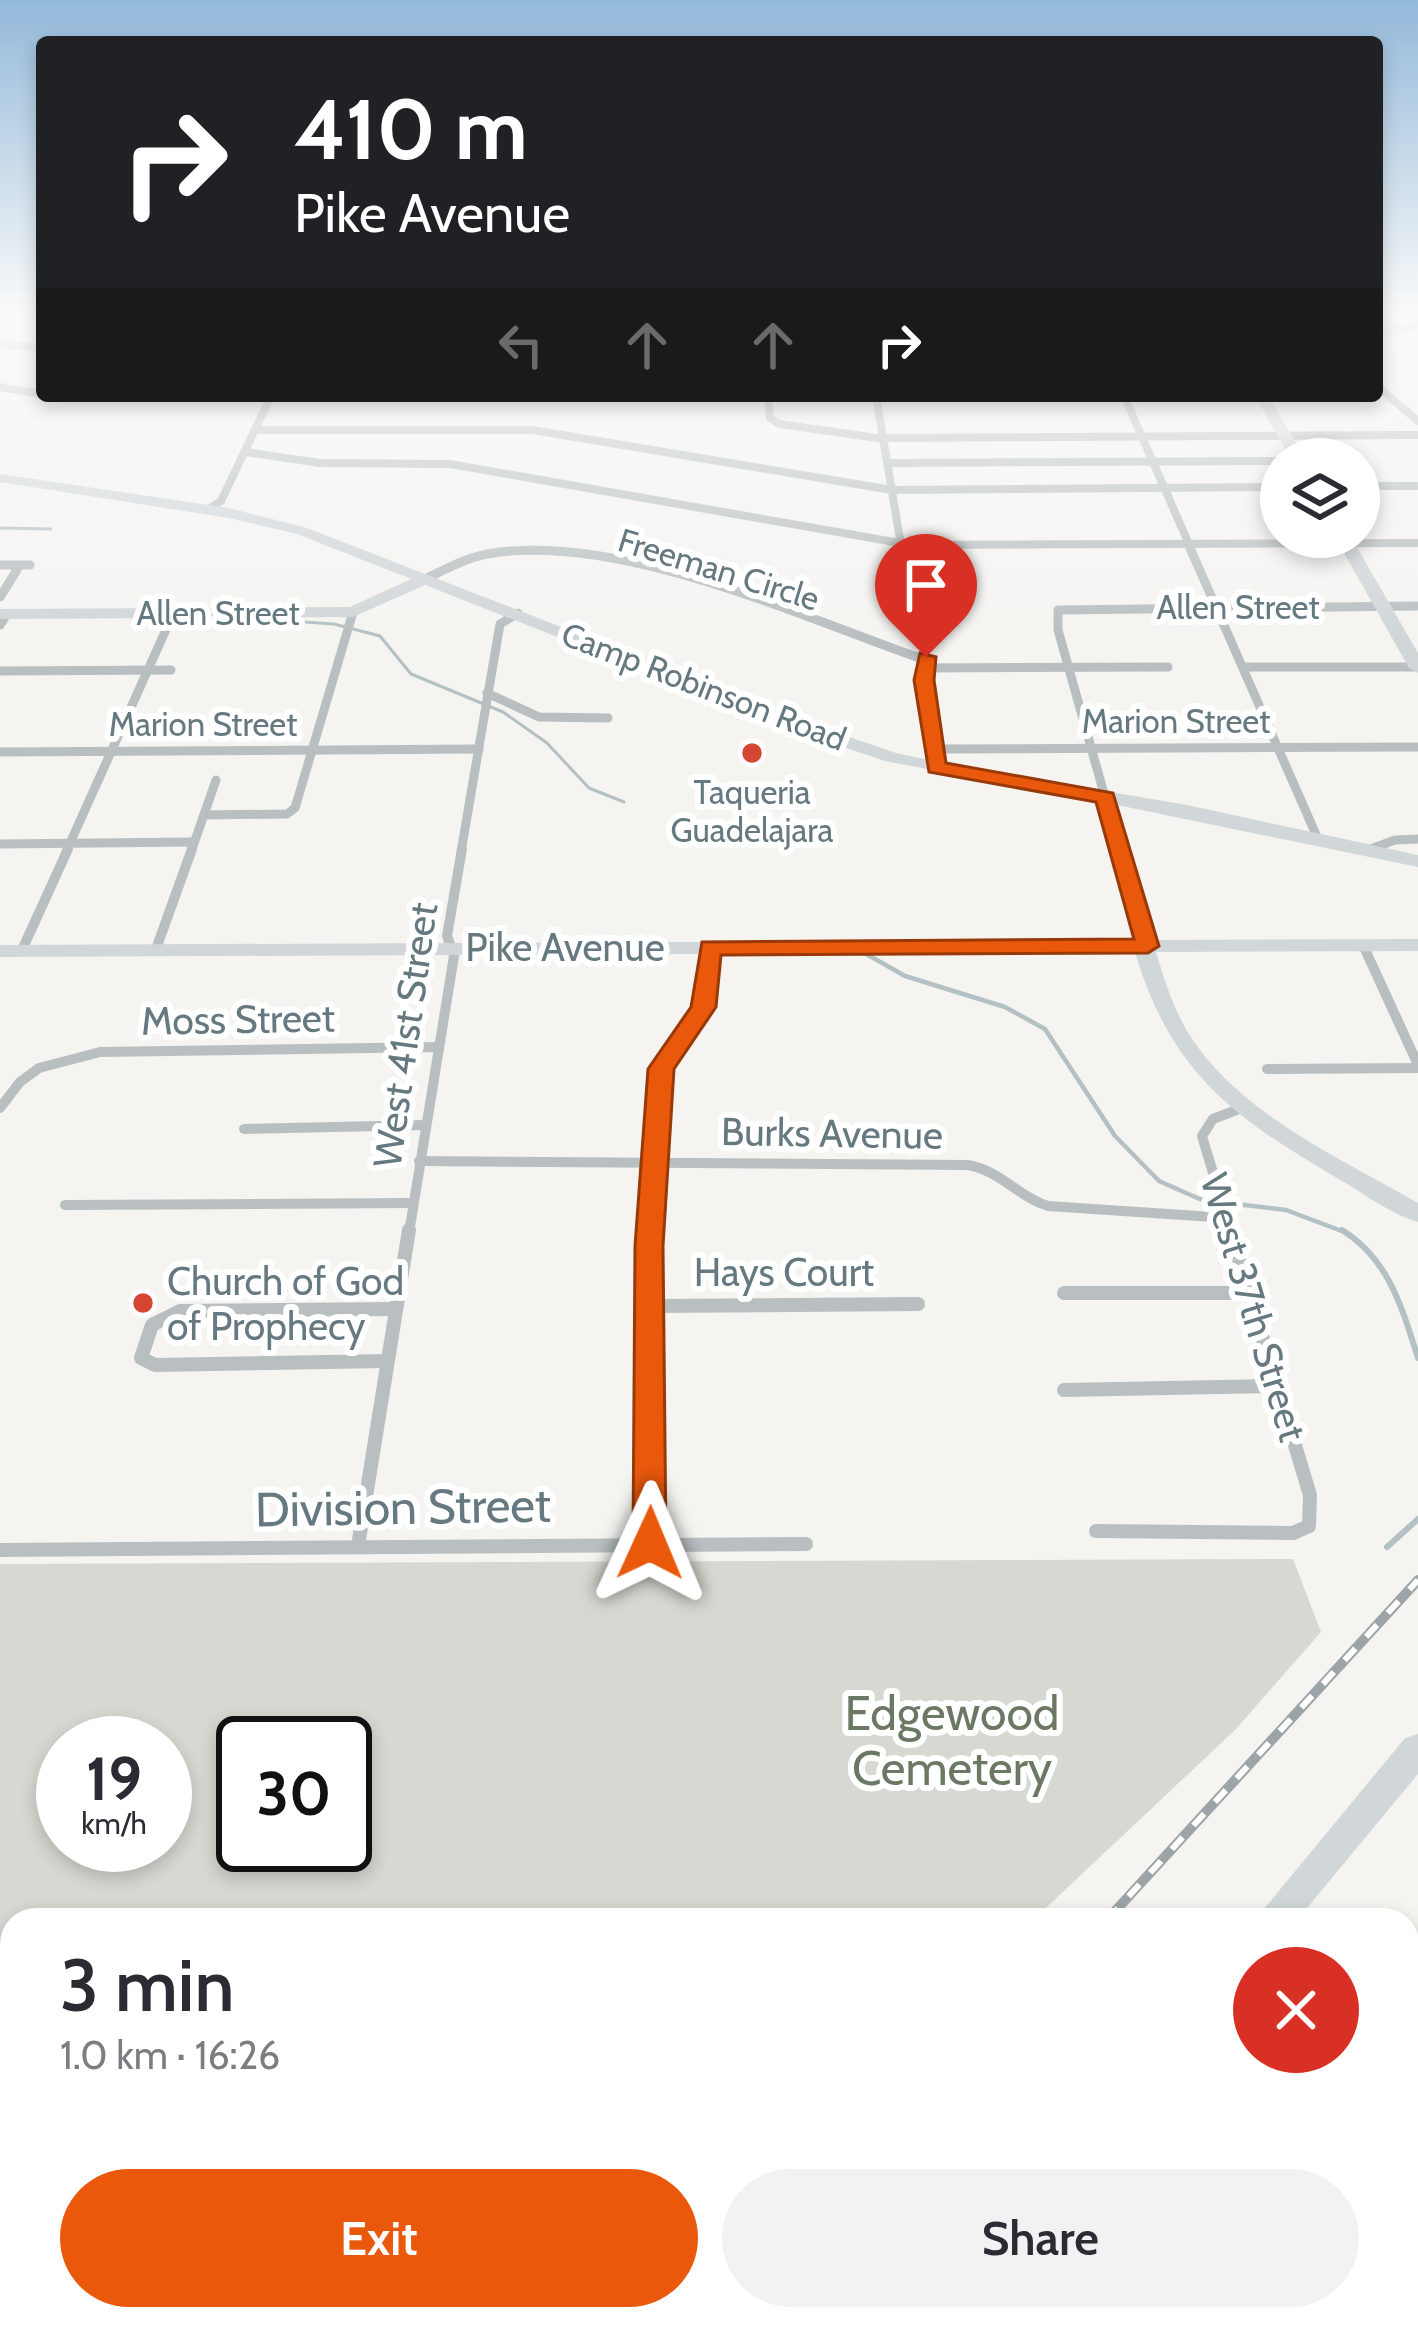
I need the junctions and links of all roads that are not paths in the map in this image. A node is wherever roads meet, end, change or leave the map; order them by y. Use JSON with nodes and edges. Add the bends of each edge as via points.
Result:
{"nodes":[{"id":1,"x":260,"y":421,"type":"edge"},
{"id":2,"x":774,"y":421,"type":"edge"},
{"id":3,"x":881,"y":421,"type":"edge"},
{"id":4,"x":1134,"y":421,"type":"edge"},
{"id":5,"x":1276,"y":421,"type":"edge"},
{"id":6,"x":256,"y":430,"type":"junction"},
{"id":7,"x":1418,"y":435,"type":"edge"},
{"id":8,"x":1285,"y":436,"type":"junction"},
{"id":9,"x":1141,"y":437,"type":"junction"},
{"id":10,"x":884,"y":438,"type":"junction"},
{"id":11,"x":246,"y":452,"type":"junction"},
{"id":12,"x":1260,"y":461,"type":"edge"},
{"id":13,"x":1153,"y":462,"type":"junction"},
{"id":14,"x":888,"y":463,"type":"junction"},
{"id":15,"x":0,"y":478,"type":"edge"},
{"id":16,"x":1380,"y":486,"type":"edge"},
{"id":17,"x":1418,"y":486,"type":"edge"},
{"id":18,"x":1260,"y":487,"type":"edge"},
{"id":19,"x":1164,"y":488,"type":"junction"},
{"id":20,"x":892,"y":490,"type":"junction"},
{"id":21,"x":209,"y":509,"type":"junction"},
{"id":22,"x":1380,"y":541,"type":"edge"},
{"id":23,"x":1260,"y":542,"type":"edge"},
{"id":24,"x":1418,"y":543,"type":"edge"},
{"id":25,"x":900,"y":544,"type":"junction"},
{"id":26,"x":1190,"y":544,"type":"junction"},
{"id":27,"x":1355,"y":558,"type":"edge"},
{"id":28,"x":0,"y":565,"type":"edge"},
{"id":29,"x":30,"y":565,"type":"dead end"},
{"id":30,"x":14,"y":566,"type":"junction"},
{"id":31,"x":428,"y":578,"type":"junction"},
{"id":32,"x":1383,"y":606,"type":"junction"},
{"id":33,"x":1418,"y":606,"type":"edge"},
{"id":34,"x":1217,"y":607,"type":"junction"},
{"id":35,"x":2,"y":612,"type":"edge"},
{"id":36,"x":518,"y":613,"type":"junction"},
{"id":37,"x":173,"y":614,"type":"junction"},
{"id":38,"x":350,"y":621,"type":"junction"},
{"id":39,"x":924,"y":664,"type":"junction"},
{"id":40,"x":1244,"y":667,"type":"junction"},
{"id":41,"x":1418,"y":667,"type":"edge"},
{"id":42,"x":1070,"y":668,"type":"junction"},
{"id":43,"x":1168,"y":668,"type":"dead end"},
{"id":44,"x":149,"y":670,"type":"junction"},
{"id":45,"x":171,"y":670,"type":"dead end"},
{"id":46,"x":0,"y":671,"type":"edge"},
{"id":47,"x":486,"y":700,"type":"junction"},
{"id":48,"x":608,"y":718,"type":"dead end"},
{"id":49,"x":1418,"y":747,"type":"edge"},
{"id":50,"x":1092,"y":748,"type":"junction"},
{"id":51,"x":1278,"y":748,"type":"junction"},
{"id":52,"x":478,"y":749,"type":"junction"},
{"id":53,"x":312,"y":750,"type":"junction"},
{"id":54,"x":0,"y":752,"type":"edge"},
{"id":55,"x":113,"y":752,"type":"junction"},
{"id":56,"x":935,"y":758,"type":"junction"},
{"id":57,"x":216,"y":780,"type":"dead end"},
{"id":58,"x":1052,"y":789,"type":"junction"},
{"id":59,"x":1105,"y":797,"type":"junction"},
{"id":60,"x":1187,"y":811,"type":"junction"},
{"id":61,"x":204,"y":814,"type":"junction"},
{"id":62,"x":1116,"y":834,"type":"junction"},
{"id":63,"x":1318,"y":839,"type":"junction"},
{"id":64,"x":1418,"y":839,"type":"edge"},
{"id":65,"x":191,"y":842,"type":"junction"},
{"id":66,"x":72,"y":843,"type":"junction"},
{"id":67,"x":0,"y":844,"type":"edge"},
{"id":68,"x":1368,"y":850,"type":"junction"},
{"id":69,"x":1418,"y":861,"type":"edge"},
{"id":70,"x":1418,"y":945,"type":"edge"},
{"id":71,"x":1148,"y":946,"type":"junction"},
{"id":72,"x":1364,"y":946,"type":"junction"},
{"id":73,"x":450,"y":947,"type":"junction"},
{"id":74,"x":710,"y":947,"type":"junction"},
{"id":75,"x":156,"y":949,"type":"junction"},
{"id":76,"x":11,"y":951,"type":"edge"},
{"id":77,"x":439,"y":1048,"type":"junction"},
{"id":78,"x":1418,"y":1066,"type":"edge"},
{"id":79,"x":1267,"y":1069,"type":"dead end"},
{"id":80,"x":1244,"y":1107,"type":"junction"},
{"id":81,"x":0,"y":1108,"type":"edge"},
{"id":82,"x":425,"y":1125,"type":"junction"},
{"id":83,"x":244,"y":1129,"type":"dead end"},
{"id":84,"x":658,"y":1160,"type":"junction"},
{"id":85,"x":419,"y":1161,"type":"junction"},
{"id":86,"x":412,"y":1203,"type":"junction"},
{"id":87,"x":65,"y":1205,"type":"dead end"},
{"id":88,"x":1226,"y":1211,"type":"junction"},
{"id":89,"x":1418,"y":1214,"type":"edge"},
{"id":90,"x":1064,"y":1293,"type":"dead end"},
{"id":91,"x":1250,"y":1293,"type":"junction"},
{"id":92,"x":918,"y":1304,"type":"dead end"},
{"id":93,"x":650,"y":1306,"type":"junction"},
{"id":94,"x":394,"y":1310,"type":"junction"},
{"id":95,"x":386,"y":1361,"type":"junction"},
{"id":96,"x":1278,"y":1385,"type":"junction"},
{"id":97,"x":1064,"y":1390,"type":"dead end"},
{"id":98,"x":1096,"y":1532,"type":"dead end"},
{"id":99,"x":650,"y":1543,"type":"junction"},
{"id":100,"x":806,"y":1544,"type":"dead end"},
{"id":101,"x":358,"y":1546,"type":"junction"},
{"id":102,"x":0,"y":1550,"type":"edge"},
{"id":103,"x":1418,"y":1748,"type":"edge"},
{"id":104,"x":1284,"y":1908,"type":"edge"}],
"edges":[{"from":1,"to":6,"type":"street"},
{"from":2,"to":10,"type":"street"},
{"from":3,"to":10,"type":"street"},
{"from":4,"to":9,"type":"street"},
{"from":5,"to":8,"type":"main road"},
{"from":6,"to":11,"type":"street"},
{"from":6,"to":20,"type":"street","via":[[544,431]]},
{"from":7,"to":8,"type":"street"},
{"from":8,"to":9,"type":"street"},
{"from":9,"to":10,"type":"street"},
{"from":9,"to":13,"type":"street"},
{"from":10,"to":14,"type":"street"},
{"from":11,"to":21,"type":"street"},
{"from":11,"to":25,"type":"street","via":[[320,464],[450,464]]},
{"from":12,"to":13,"type":"street"},
{"from":13,"to":14,"type":"street"},
{"from":13,"to":19,"type":"street"},
{"from":14,"to":20,"type":"street"},
{"from":15,"to":21,"type":"main road","name":"Camp Robinson Road"},
{"from":16,"to":17,"type":"street"},
{"from":18,"to":19,"type":"street"},
{"from":19,"to":20,"type":"street"},
{"from":19,"to":26,"type":"street"},
{"from":20,"to":25,"type":"street"},
{"from":21,"to":31,"type":"main road","name":"Camp Robinson Road"},
{"from":22,"to":24,"type":"street"},
{"from":23,"to":26,"type":"street"},
{"from":25,"to":26,"type":"street"},
{"from":25,"to":39,"type":"street","via":[[926,640]]},
{"from":26,"to":34,"type":"street"},
{"from":27,"to":32,"type":"main road"},
{"from":28,"to":30,"type":"street"},
{"from":29,"to":30,"type":"street"},
{"from":30,"to":35,"type":"street"},
{"from":31,"to":36,"type":"main road","name":"Camp Robinson Road"},
{"from":31,"to":38,"type":"main road","name":"Allen Street"},
{"from":31,"to":39,"type":"street","name":"Freeman Circle","via":[[504,552],[618,561]]},
{"from":32,"to":33,"type":"street","name":"Allen Street"},
{"from":32,"to":34,"type":"street","name":"Allen Street"},
{"from":32,"to":41,"type":"main road"},
{"from":34,"to":40,"type":"street"},
{"from":34,"to":42,"type":"street","name":"Allen Street","via":[[1058,610]]},
{"from":35,"to":37,"type":"main road","name":"Allen Street"},
{"from":36,"to":47,"type":"street","name":"West 41st Street","via":[[500,624]]},
{"from":36,"to":56,"type":"main road","name":"Camp Robinson Road","via":[[845,743]]},
{"from":37,"to":38,"type":"main road","name":"Allen Street"},
{"from":37,"to":44,"type":"street"},
{"from":38,"to":53,"type":"street"},
{"from":39,"to":42,"type":"street","name":"Freeman Circle"},
{"from":39,"to":56,"type":"street"},
{"from":40,"to":41,"type":"street"},
{"from":40,"to":51,"type":"street"},
{"from":42,"to":43,"type":"street","name":"Freeman Circle"},
{"from":42,"to":50,"type":"street"},
{"from":44,"to":45,"type":"street"},
{"from":44,"to":46,"type":"street"},
{"from":44,"to":55,"type":"street"},
{"from":47,"to":48,"type":"street","via":[[539,717]]},
{"from":47,"to":52,"type":"street","name":"West 41st Street"},
{"from":49,"to":51,"type":"street","name":"Marion Street"},
{"from":50,"to":51,"type":"street","name":"Marion Street"},
{"from":50,"to":56,"type":"street","name":"Marion Street"},
{"from":50,"to":59,"type":"street"},
{"from":51,"to":63,"type":"street"},
{"from":52,"to":53,"type":"street","name":"Marion Street"},
{"from":52,"to":73,"type":"street","name":"West 41st Street"},
{"from":53,"to":55,"type":"street","name":"Marion Street"},
{"from":53,"to":61,"type":"street","via":[[290,813]]},
{"from":54,"to":55,"type":"street","name":"Marion Street"},
{"from":55,"to":66,"type":"street"},
{"from":56,"to":58,"type":"main road","name":"Camp Robinson Road"},
{"from":57,"to":61,"type":"street"},
{"from":58,"to":59,"type":"main road","name":"Camp Robinson Road"},
{"from":58,"to":62,"type":"main road","via":[[1090,806]]},
{"from":59,"to":60,"type":"main road","name":"Camp Robinson Road"},
{"from":59,"to":62,"type":"main road"},
{"from":60,"to":62,"type":"main road","via":[[1137,819]]},
{"from":60,"to":63,"type":"main road","name":"Camp Robinson Road"},
{"from":61,"to":65,"type":"street"},
{"from":62,"to":71,"type":"main road"},
{"from":63,"to":68,"type":"main road","name":"Camp Robinson Road"},
{"from":64,"to":68,"type":"street"},
{"from":65,"to":66,"type":"street"},
{"from":65,"to":75,"type":"street"},
{"from":66,"to":67,"type":"street"},
{"from":66,"to":76,"type":"street"},
{"from":68,"to":69,"type":"main road","name":"Camp Robinson Road"},
{"from":70,"to":72,"type":"main road","name":"Pike Avenue"},
{"from":71,"to":72,"type":"main road","name":"Pike Avenue"},
{"from":71,"to":74,"type":"main road","name":"Pike Avenue"},
{"from":71,"to":80,"type":"main road","via":[[1185,1045]]},
{"from":72,"to":78,"type":"street"},
{"from":73,"to":74,"type":"main road","name":"Pike Avenue"},
{"from":73,"to":75,"type":"main road","name":"Pike Avenue"},
{"from":73,"to":77,"type":"street","name":"West 41st Street"},
{"from":74,"to":84,"type":"street","via":[[704,1007],[661,1069]]},
{"from":75,"to":76,"type":"main road","name":"Pike Avenue"},
{"from":77,"to":81,"type":"street","name":"Moss Street","via":[[116,1051],[39,1068]]},
{"from":77,"to":82,"type":"street","name":"West 41st Street"},
{"from":78,"to":79,"type":"street"},
{"from":80,"to":88,"type":"street","name":"West 37th Street","via":[[1213,1120],[1202,1136]]},
{"from":80,"to":89,"type":"main road"},
{"from":82,"to":83,"type":"street"},
{"from":82,"to":85,"type":"street","name":"West 41st Street"},
{"from":84,"to":85,"type":"street","name":"Burks Avenue"},
{"from":84,"to":88,"type":"street","name":"Burks Avenue","via":[[988,1167],[1048,1207]]},
{"from":84,"to":93,"type":"street"},
{"from":85,"to":86,"type":"street","name":"West 41st Street"},
{"from":86,"to":87,"type":"street"},
{"from":86,"to":94,"type":"street","name":"West 41st Street"},
{"from":88,"to":91,"type":"street","name":"West 37th Street"},
{"from":90,"to":91,"type":"street"},
{"from":91,"to":96,"type":"street","name":"West 37th Street"},
{"from":92,"to":93,"type":"street","name":"Hays Court"},
{"from":93,"to":99,"type":"street"},
{"from":94,"to":95,"type":"street","name":"West 41st Street"},
{"from":94,"to":95,"type":"street","via":[[180,1311],[152,1325],[141,1358],[155,1365]]},
{"from":95,"to":101,"type":"street","name":"West 41st Street"},
{"from":96,"to":97,"type":"street"},
{"from":96,"to":98,"type":"street","name":"West 37th Street","via":[[1310,1495],[1306,1529]]},
{"from":99,"to":100,"type":"street","name":"Division Street"},
{"from":99,"to":101,"type":"street","name":"Division Street"},
{"from":101,"to":102,"type":"street","name":"Division Street"},
{"from":103,"to":104,"type":"main road"}]}
